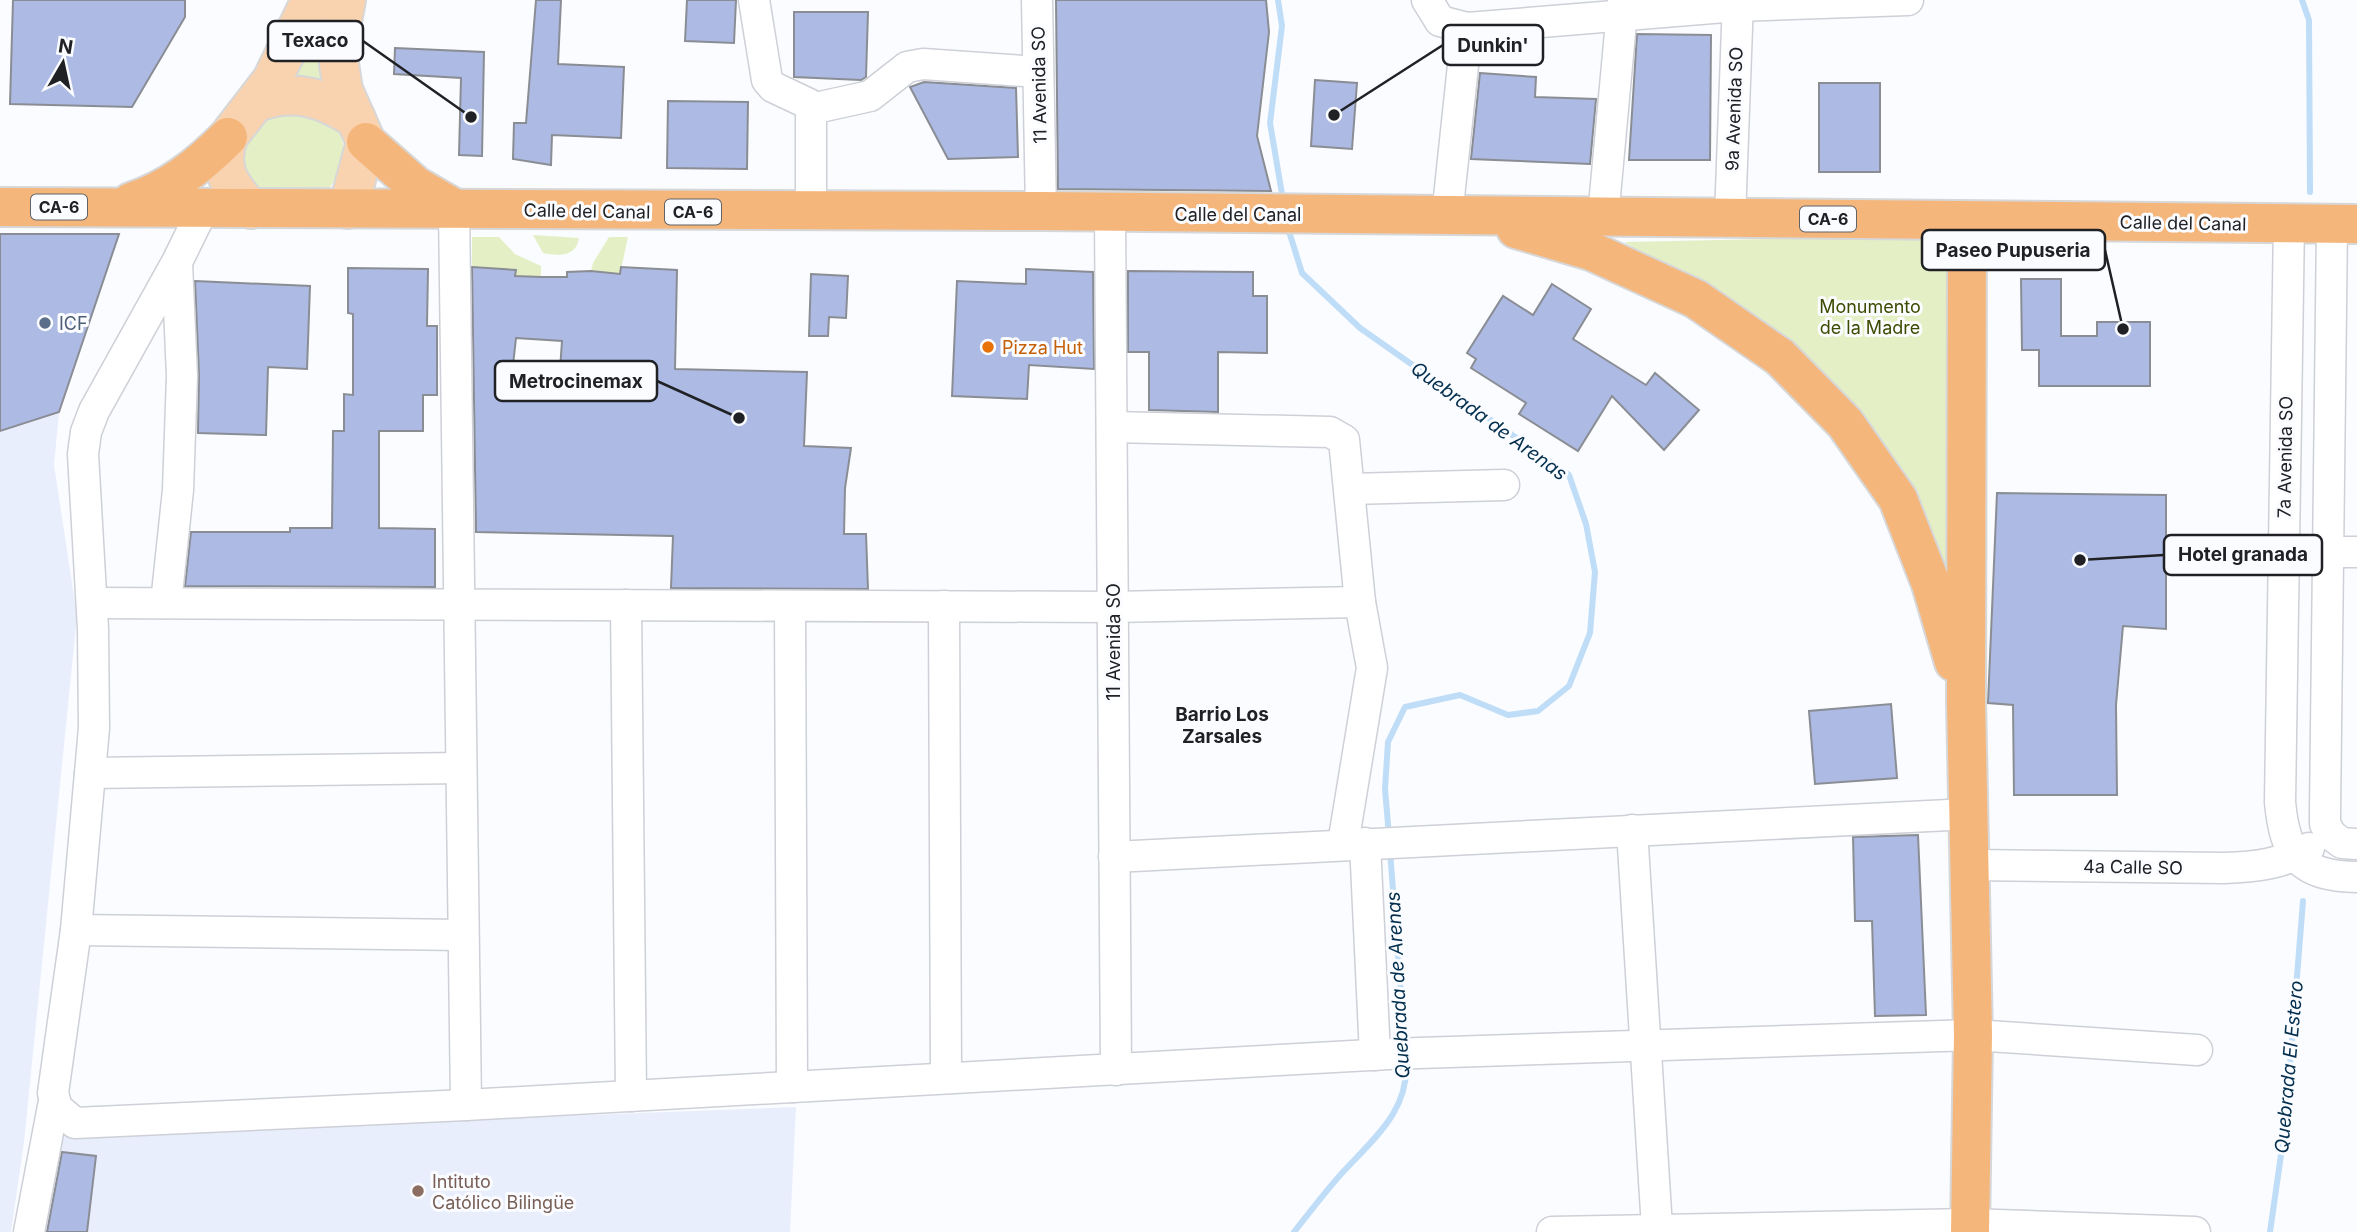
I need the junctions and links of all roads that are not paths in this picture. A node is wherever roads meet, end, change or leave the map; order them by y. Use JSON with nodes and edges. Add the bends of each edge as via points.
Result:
{"nodes":[{"id":1,"x":311,"y":0,"type":"edge"},
{"id":2,"x":345,"y":0,"type":"edge"},
{"id":3,"x":754,"y":0,"type":"edge"},
{"id":4,"x":1037,"y":0,"type":"edge"},
{"id":5,"x":1427,"y":0,"type":"edge"},
{"id":6,"x":1908,"y":0,"type":"edge"},
{"id":7,"x":1737,"y":3,"type":"edge"},
{"id":8,"x":1623,"y":8,"type":"edge"},
{"id":9,"x":1467,"y":28,"type":"junction"},
{"id":10,"x":1038,"y":72,"type":"junction"},
{"id":11,"x":257,"y":102,"type":"junction"},
{"id":12,"x":811,"y":109,"type":"junction"},
{"id":13,"x":361,"y":131,"type":"junction"},
{"id":14,"x":228,"y":137,"type":"junction"},
{"id":15,"x":119,"y":206,"type":"junction"},
{"id":16,"x":0,"y":207,"type":"edge"},
{"id":17,"x":454,"y":208,"type":"junction"},
{"id":18,"x":203,"y":209,"type":"junction"},
{"id":19,"x":251,"y":209,"type":"junction"},
{"id":20,"x":348,"y":209,"type":"junction"},
{"id":21,"x":811,"y":212,"type":"junction"},
{"id":22,"x":1041,"y":212,"type":"junction"},
{"id":23,"x":1110,"y":214,"type":"junction"},
{"id":24,"x":1457,"y":216,"type":"junction"},
{"id":25,"x":1603,"y":217,"type":"junction"},
{"id":26,"x":1730,"y":218,"type":"junction"},
{"id":27,"x":1967,"y":220,"type":"junction"},
{"id":28,"x":2289,"y":223,"type":"junction"},
{"id":29,"x":2344,"y":224,"type":"edge"},
{"id":30,"x":177,"y":262,"type":"junction"},
{"id":31,"x":1112,"y":427,"type":"junction"},
{"id":32,"x":1504,"y":485,"type":"dead end"},
{"id":33,"x":1350,"y":489,"type":"junction"},
{"id":34,"x":2286,"y":551,"type":"junction"},
{"id":35,"x":2336,"y":552,"type":"edge"},
{"id":36,"x":1360,"y":601,"type":"junction"},
{"id":37,"x":92,"y":603,"type":"junction"},
{"id":38,"x":166,"y":603,"type":"junction"},
{"id":39,"x":458,"y":604,"type":"junction"},
{"id":40,"x":626,"y":605,"type":"junction"},
{"id":41,"x":790,"y":606,"type":"junction"},
{"id":42,"x":944,"y":606,"type":"junction"},
{"id":43,"x":1113,"y":607,"type":"junction"},
{"id":44,"x":1966,"y":701,"type":"junction"},
{"id":45,"x":461,"y":768,"type":"junction"},
{"id":46,"x":90,"y":774,"type":"junction"},
{"id":47,"x":1969,"y":814,"type":"junction"},
{"id":48,"x":1632,"y":830,"type":"junction"},
{"id":49,"x":2344,"y":840,"type":"edge"},
{"id":50,"x":1374,"y":842,"type":"junction"},
{"id":51,"x":1114,"y":857,"type":"junction"},
{"id":52,"x":2294,"y":857,"type":"junction"},
{"id":53,"x":1970,"y":865,"type":"junction"},
{"id":54,"x":2357,"y":877,"type":"edge"},
{"id":55,"x":76,"y":930,"type":"junction"},
{"id":56,"x":463,"y":935,"type":"junction"},
{"id":57,"x":1973,"y":1035,"type":"junction"},
{"id":58,"x":1646,"y":1046,"type":"junction"},
{"id":59,"x":2196,"y":1050,"type":"dead end"},
{"id":60,"x":1382,"y":1054,"type":"junction"},
{"id":61,"x":1116,"y":1070,"type":"junction"},
{"id":62,"x":946,"y":1078,"type":"junction"},
{"id":63,"x":792,"y":1087,"type":"junction"},
{"id":64,"x":631,"y":1096,"type":"junction"},
{"id":65,"x":54,"y":1101,"type":"junction"},
{"id":66,"x":466,"y":1105,"type":"junction"},
{"id":67,"x":1657,"y":1228,"type":"junction"},
{"id":68,"x":1970,"y":1228,"type":"edge"},
{"id":69,"x":1755,"y":1229,"type":"edge"},
{"id":70,"x":1610,"y":1231,"type":"edge"},
{"id":71,"x":29,"y":1232,"type":"edge"},
{"id":72,"x":1552,"y":1232,"type":"edge"},
{"id":73,"x":2195,"y":1232,"type":"edge"}],
"edges":[{"from":1,"to":11,"type":"main road"},
{"from":2,"to":13,"type":"main road","via":[[339,64],[343,90]]},
{"from":3,"to":12,"type":"street","via":[[767,80]]},
{"from":4,"to":10,"type":"street","name":"11 Avenida SO"},
{"from":5,"to":9,"type":"street","via":[[1440,21]]},
{"from":6,"to":7,"type":"street"},
{"from":7,"to":8,"type":"street"},
{"from":7,"to":26,"type":"street","name":"9a Avenida SO"},
{"from":8,"to":9,"type":"street"},
{"from":8,"to":25,"type":"street"},
{"from":9,"to":24,"type":"street"},
{"from":10,"to":12,"type":"street","via":[[923,64],[907,67],[870,96]]},
{"from":10,"to":22,"type":"street","name":"11 Avenida SO"},
{"from":11,"to":13,"type":"main road","via":[[287,94],[309,96],[336,106]]},
{"from":11,"to":14,"type":"main road"},
{"from":12,"to":21,"type":"street"},
{"from":13,"to":17,"type":"highway","via":[[416,187]]},
{"from":13,"to":20,"type":"main road"},
{"from":14,"to":15,"type":"highway","via":[[175,183]]},
{"from":14,"to":19,"type":"main road","via":[[223,170]]},
{"from":15,"to":16,"type":"highway","number":"CA-6"},
{"from":15,"to":18,"type":"highway","name":"Calle del Canal","number":"CA-6"},
{"from":17,"to":20,"type":"highway","name":"Calle del Canal","number":"CA-6"},
{"from":17,"to":21,"type":"highway","name":"Calle del Canal","number":"CA-6"},
{"from":17,"to":39,"type":"street"},
{"from":18,"to":19,"type":"highway","name":"Calle del Canal","number":"CA-6"},
{"from":18,"to":30,"type":"street"},
{"from":19,"to":20,"type":"highway","name":"Calle del Canal","number":"CA-6"},
{"from":21,"to":22,"type":"highway","name":"Calle del Canal","number":"CA-6"},
{"from":22,"to":23,"type":"highway","name":"Calle del Canal","number":"CA-6"},
{"from":23,"to":24,"type":"highway","name":"Calle del Canal","number":"CA-6"},
{"from":23,"to":31,"type":"street","name":"11 Avenida SO"},
{"from":24,"to":25,"type":"highway","name":"Calle del Canal","number":"CA-6"},
{"from":24,"to":44,"type":"highway","via":[[1603,256],[1696,299],[1780,357],[1845,423],[1898,499],[1931,584]]},
{"from":25,"to":26,"type":"highway","name":"Calle del Canal","number":"CA-6"},
{"from":26,"to":27,"type":"highway","name":"Calle del Canal","number":"CA-6"},
{"from":27,"to":28,"type":"highway","name":"Calle del Canal","number":"CA-6"},
{"from":27,"to":44,"type":"highway"},
{"from":28,"to":29,"type":"highway","name":"Calle del Canal","number":"CA-6"},
{"from":28,"to":34,"type":"street","name":"7a Avenida SO"},
{"from":29,"to":35,"type":"street"},
{"from":30,"to":37,"type":"street","via":[[86,432],[83,454]]},
{"from":30,"to":38,"type":"street","via":[[182,376]]},
{"from":31,"to":33,"type":"street","via":[[1330,432],[1344,440]]},
{"from":31,"to":43,"type":"street","name":"11 Avenida SO"},
{"from":32,"to":33,"type":"street"},
{"from":33,"to":36,"type":"street"},
{"from":34,"to":35,"type":"street"},
{"from":34,"to":52,"type":"street","name":"7a Avenida SO","via":[[2280,802],[2283,831]]},
{"from":35,"to":49,"type":"street","via":[[2325,812]]},
{"from":36,"to":43,"type":"street"},
{"from":36,"to":50,"type":"street","via":[[1372,668]]},
{"from":37,"to":38,"type":"street"},
{"from":37,"to":46,"type":"street"},
{"from":38,"to":39,"type":"street"},
{"from":39,"to":40,"type":"street"},
{"from":39,"to":45,"type":"street"},
{"from":40,"to":41,"type":"street"},
{"from":40,"to":64,"type":"street"},
{"from":41,"to":42,"type":"street"},
{"from":41,"to":63,"type":"street"},
{"from":42,"to":43,"type":"street"},
{"from":42,"to":62,"type":"street"},
{"from":43,"to":51,"type":"street","name":"11 Avenida SO"},
{"from":44,"to":47,"type":"highway"},
{"from":45,"to":46,"type":"street"},
{"from":45,"to":56,"type":"street"},
{"from":46,"to":55,"type":"street"},
{"from":47,"to":48,"type":"street"},
{"from":47,"to":53,"type":"highway"},
{"from":48,"to":50,"type":"street"},
{"from":48,"to":58,"type":"street"},
{"from":49,"to":52,"type":"street","name":"4a Calle SO"},
{"from":50,"to":51,"type":"street"},
{"from":50,"to":60,"type":"street"},
{"from":51,"to":61,"type":"street","name":"11 Avenida SO"},
{"from":52,"to":53,"type":"street","name":"4a Calle SO","via":[[2260,867],[2224,868]]},
{"from":52,"to":54,"type":"street","via":[[2312,871]]},
{"from":53,"to":57,"type":"highway"},
{"from":55,"to":56,"type":"street"},
{"from":55,"to":65,"type":"street"},
{"from":56,"to":66,"type":"street"},
{"from":57,"to":58,"type":"street"},
{"from":57,"to":59,"type":"street"},
{"from":57,"to":68,"type":"highway"},
{"from":58,"to":60,"type":"street"},
{"from":58,"to":67,"type":"street"},
{"from":60,"to":61,"type":"street"},
{"from":61,"to":62,"type":"street"},
{"from":62,"to":63,"type":"street"},
{"from":63,"to":64,"type":"street"},
{"from":64,"to":66,"type":"street"},
{"from":65,"to":66,"type":"street","via":[[62,1114],[82,1125]]},
{"from":65,"to":71,"type":"street"},
{"from":67,"to":69,"type":"street"},
{"from":67,"to":70,"type":"street"},
{"from":68,"to":69,"type":"street"},
{"from":68,"to":73,"type":"street"},
{"from":70,"to":72,"type":"street"}]}
